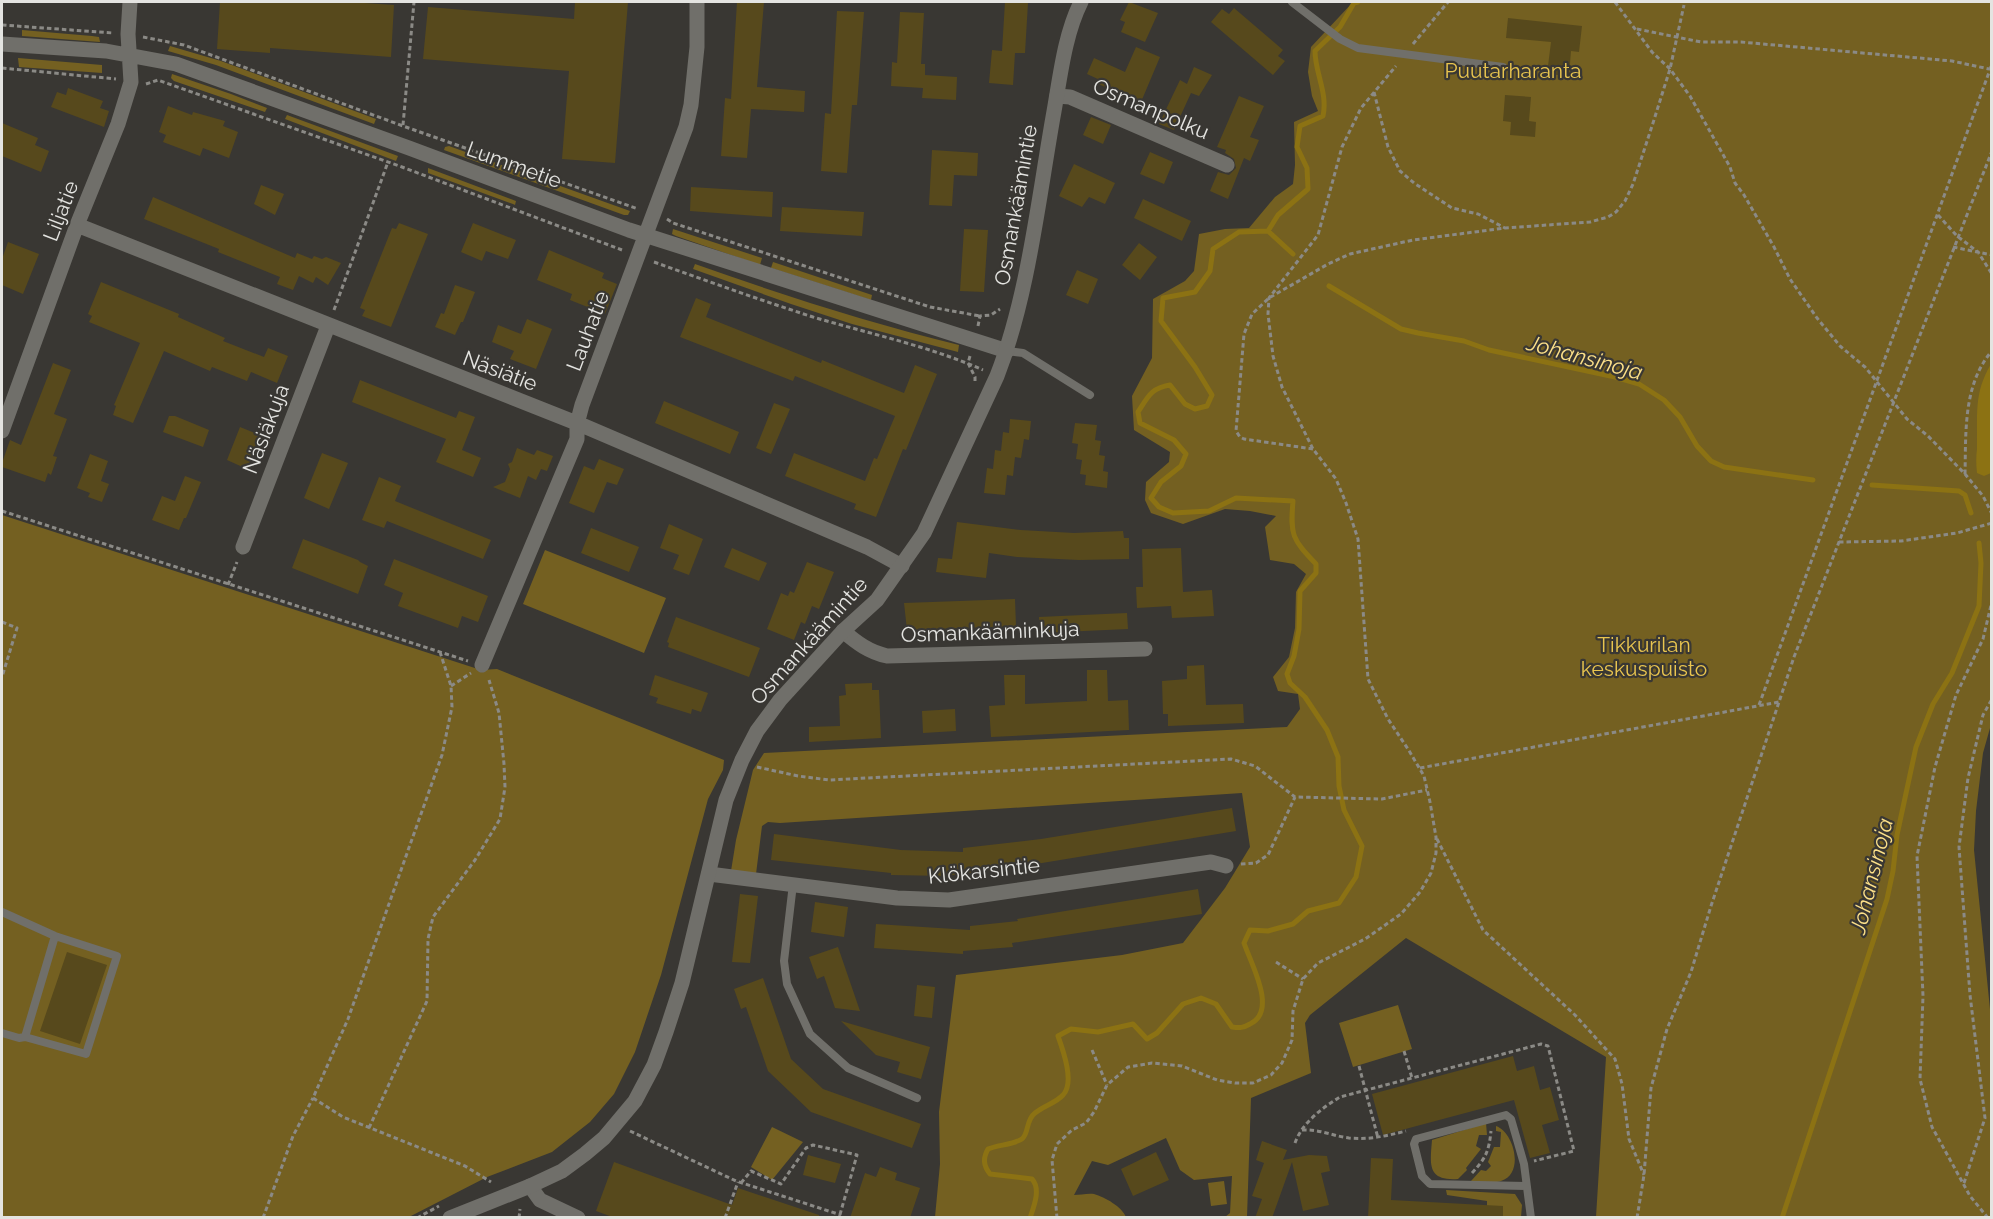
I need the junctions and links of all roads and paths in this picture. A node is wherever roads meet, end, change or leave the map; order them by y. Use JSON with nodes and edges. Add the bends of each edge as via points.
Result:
{"nodes":[{"id":1,"x":130,"y":2,"type":"edge"},
{"id":2,"x":414,"y":2,"type":"edge"},
{"id":3,"x":697,"y":2,"type":"edge"},
{"id":4,"x":1081,"y":2,"type":"edge"},
{"id":5,"x":1292,"y":2,"type":"edge"},
{"id":6,"x":1448,"y":2,"type":"edge"},
{"id":7,"x":1615,"y":2,"type":"edge"},
{"id":8,"x":1684,"y":5,"type":"dead end"},
{"id":9,"x":2,"y":25,"type":"edge"},
{"id":10,"x":1636,"y":29,"type":"junction"},
{"id":11,"x":128,"y":34,"type":"junction"},
{"id":12,"x":1677,"y":36,"type":"junction"},
{"id":13,"x":2,"y":44,"type":"edge"},
{"id":14,"x":130,"y":54,"type":"junction"},
{"id":15,"x":1405,"y":55,"type":"junction"},
{"id":16,"x":1992,"y":64,"type":"edge"},
{"id":17,"x":1503,"y":67,"type":"dead end"},
{"id":18,"x":2,"y":68,"type":"edge"},
{"id":19,"x":1670,"y":69,"type":"junction"},
{"id":20,"x":1989,"y":69,"type":"junction"},
{"id":21,"x":131,"y":82,"type":"junction"},
{"id":22,"x":1374,"y":92,"type":"junction"},
{"id":23,"x":1057,"y":96,"type":"junction"},
{"id":24,"x":403,"y":126,"type":"junction"},
{"id":25,"x":1992,"y":151,"type":"edge"},
{"id":26,"x":388,"y":162,"type":"junction"},
{"id":27,"x":1227,"y":165,"type":"dead end"},
{"id":28,"x":653,"y":214,"type":"junction"},
{"id":29,"x":1938,"y":215,"type":"junction"},
{"id":30,"x":77,"y":225,"type":"junction"},
{"id":31,"x":1505,"y":228,"type":"junction"},
{"id":32,"x":646,"y":236,"type":"junction"},
{"id":33,"x":1957,"y":236,"type":"junction"},
{"id":34,"x":1953,"y":247,"type":"junction"},
{"id":35,"x":1978,"y":252,"type":"junction"},
{"id":36,"x":1992,"y":255,"type":"edge"},
{"id":37,"x":638,"y":256,"type":"junction"},
{"id":38,"x":1992,"y":274,"type":"edge"},
{"id":39,"x":1269,"y":298,"type":"junction"},
{"id":40,"x":1004,"y":304,"type":"dead end"},
{"id":41,"x":980,"y":316,"type":"junction"},
{"id":42,"x":328,"y":326,"type":"junction"},
{"id":43,"x":975,"y":341,"type":"junction"},
{"id":44,"x":1007,"y":351,"type":"junction"},
{"id":45,"x":1992,"y":351,"type":"edge"},
{"id":46,"x":968,"y":363,"type":"junction"},
{"id":47,"x":1878,"y":381,"type":"junction"},
{"id":48,"x":974,"y":390,"type":"dead end"},
{"id":49,"x":1090,"y":395,"type":"dead end"},
{"id":50,"x":1893,"y":402,"type":"junction"},
{"id":51,"x":577,"y":424,"type":"junction"},
{"id":52,"x":2,"y":431,"type":"edge"},
{"id":53,"x":1313,"y":449,"type":"junction"},
{"id":54,"x":1965,"y":474,"type":"junction"},
{"id":55,"x":2,"y":511,"type":"edge"},
{"id":56,"x":1992,"y":514,"type":"edge"},
{"id":57,"x":1992,"y":524,"type":"edge"},
{"id":58,"x":1839,"y":542,"type":"junction"},
{"id":59,"x":243,"y":547,"type":"joint"},
{"id":60,"x":902,"y":566,"type":"junction"},
{"id":61,"x":228,"y":585,"type":"junction"},
{"id":62,"x":1992,"y":601,"type":"edge"},
{"id":63,"x":2,"y":622,"type":"edge"},
{"id":64,"x":843,"y":631,"type":"junction"},
{"id":65,"x":1145,"y":649,"type":"dead end"},
{"id":66,"x":440,"y":652,"type":"junction"},
{"id":67,"x":482,"y":665,"type":"junction"},
{"id":68,"x":2,"y":676,"type":"edge"},
{"id":69,"x":452,"y":686,"type":"junction"},
{"id":70,"x":1992,"y":699,"type":"edge"},
{"id":71,"x":1779,"y":702,"type":"junction"},
{"id":72,"x":1759,"y":705,"type":"junction"},
{"id":73,"x":742,"y":760,"type":"junction"},
{"id":74,"x":1420,"y":768,"type":"junction"},
{"id":75,"x":1427,"y":790,"type":"junction"},
{"id":76,"x":1295,"y":797,"type":"junction"},
{"id":77,"x":1436,"y":837,"type":"junction"},
{"id":78,"x":1233,"y":865,"type":"joint"},
{"id":79,"x":709,"y":874,"type":"junction"},
{"id":80,"x":793,"y":884,"type":"junction"},
{"id":81,"x":2,"y":912,"type":"edge"},
{"id":82,"x":56,"y":936,"type":"junction"},
{"id":83,"x":1276,"y":962,"type":"dead end"},
{"id":84,"x":1304,"y":979,"type":"junction"},
{"id":85,"x":2,"y":1033,"type":"edge"},
{"id":86,"x":25,"y":1037,"type":"junction"},
{"id":87,"x":1092,"y":1050,"type":"dead end"},
{"id":88,"x":1404,"y":1051,"type":"dead end"},
{"id":89,"x":1359,"y":1066,"type":"dead end"},
{"id":90,"x":1412,"y":1078,"type":"junction"},
{"id":91,"x":1107,"y":1084,"type":"junction"},
{"id":92,"x":1366,"y":1091,"type":"junction"},
{"id":93,"x":313,"y":1098,"type":"junction"},
{"id":94,"x":916,"y":1098,"type":"dead end"},
{"id":95,"x":1492,"y":1117,"type":"junction"},
{"id":96,"x":369,"y":1128,"type":"junction"},
{"id":97,"x":628,"y":1130,"type":"dead end"},
{"id":98,"x":1302,"y":1130,"type":"junction"},
{"id":99,"x":1378,"y":1138,"type":"junction"},
{"id":100,"x":1416,"y":1139,"type":"junction"},
{"id":101,"x":1295,"y":1143,"type":"dead end"},
{"id":102,"x":1524,"y":1164,"type":"junction"},
{"id":103,"x":1644,"y":1175,"type":"junction"},
{"id":104,"x":491,"y":1182,"type":"dead end"},
{"id":105,"x":740,"y":1182,"type":"junction"},
{"id":106,"x":1460,"y":1185,"type":"junction"},
{"id":107,"x":1964,"y":1185,"type":"junction"},
{"id":108,"x":530,"y":1186,"type":"junction"},
{"id":109,"x":1526,"y":1186,"type":"junction"},
{"id":110,"x":520,"y":1209,"type":"dead end"},
{"id":111,"x":840,"y":1216,"type":"edge"},
{"id":112,"x":263,"y":1218,"type":"edge"},
{"id":113,"x":450,"y":1218,"type":"edge"},
{"id":114,"x":519,"y":1218,"type":"edge"},
{"id":115,"x":578,"y":1218,"type":"edge"},
{"id":116,"x":725,"y":1218,"type":"edge"},
{"id":117,"x":1057,"y":1218,"type":"edge"},
{"id":118,"x":1531,"y":1218,"type":"edge"},
{"id":119,"x":1637,"y":1218,"type":"edge"},
{"id":120,"x":1988,"y":1218,"type":"edge"}],
"edges":[{"from":1,"to":11,"type":"street","name":"Liljatie"},
{"from":2,"to":24,"type":"path"},
{"from":3,"to":28,"type":"street","name":"Lauhatie","via":[[691,105]]},
{"from":4,"to":23,"type":"street","name":"Osmankäämintie"},
{"from":5,"to":15,"type":"lane","via":[[1324,28],[1358,48]]},
{"from":6,"to":15,"type":"path"},
{"from":7,"to":10,"type":"path"},
{"from":8,"to":12,"type":"path"},
{"from":9,"to":11,"type":"path"},
{"from":10,"to":12,"type":"path"},
{"from":10,"to":19,"type":"path"},
{"from":11,"to":14,"type":"street","name":"Liljatie"},
{"from":11,"to":24,"type":"path","via":[[184,45]]},
{"from":12,"to":19,"type":"path"},
{"from":12,"to":20,"type":"path","via":[[1701,42],[1741,42],[1952,61]]},
{"from":13,"to":14,"type":"street","name":"Lummetie"},
{"from":14,"to":21,"type":"street","name":"Liljatie"},
{"from":14,"to":32,"type":"street","name":"Lummetie","via":[[176,64]]},
{"from":15,"to":17,"type":"lane"},
{"from":15,"to":22,"type":"path"},
{"from":16,"to":20,"type":"path"},
{"from":18,"to":21,"type":"path"},
{"from":19,"to":31,"type":"path","via":[[1633,184],[1616,212],[1590,222]]},
{"from":19,"to":47,"type":"path","via":[[1690,96],[1790,279],[1840,346]]},
{"from":20,"to":29,"type":"path"},
{"from":21,"to":26,"type":"path","via":[[147,84],[158,80]]},
{"from":21,"to":30,"type":"street","name":"Liljatie"},
{"from":22,"to":31,"type":"path","via":[[1388,147],[1400,171],[1452,208],[1478,214]]},
{"from":22,"to":39,"type":"path","via":[[1361,108],[1342,147],[1318,235]]},
{"from":23,"to":27,"type":"street","name":"Osmanpolku","via":[[1070,97]]},
{"from":23,"to":44,"type":"street","name":"Osmankäämintie"},
{"from":24,"to":28,"type":"path"},
{"from":25,"to":33,"type":"path"},
{"from":26,"to":37,"type":"path"},
{"from":26,"to":42,"type":"path"},
{"from":28,"to":32,"type":"street","name":"Lauhatie"},
{"from":28,"to":41,"type":"path","via":[[930,307]]},
{"from":29,"to":33,"type":"path"},
{"from":29,"to":47,"type":"path"},
{"from":30,"to":42,"type":"street","name":"Näsiätie"},
{"from":30,"to":52,"type":"street","name":"Liljatie"},
{"from":31,"to":39,"type":"path","via":[[1413,240],[1350,254]]},
{"from":32,"to":37,"type":"street","name":"Lauhatie"},
{"from":32,"to":43,"type":"street","name":"Lummetie"},
{"from":33,"to":34,"type":"path"},
{"from":33,"to":35,"type":"path"},
{"from":34,"to":35,"type":"path"},
{"from":34,"to":50,"type":"path"},
{"from":35,"to":36,"type":"path"},
{"from":35,"to":38,"type":"path"},
{"from":37,"to":46,"type":"path","via":[[804,314]]},
{"from":37,"to":51,"type":"street","name":"Lauhatie"},
{"from":39,"to":53,"type":"path","via":[[1273,356],[1282,387]]},
{"from":39,"to":53,"type":"path","via":[[1252,314],[1245,334],[1236,431],[1244,439]]},
{"from":40,"to":41,"type":"path","via":[[991,315]]},
{"from":41,"to":43,"type":"path"},
{"from":42,"to":51,"type":"street","name":"Näsiätie"},
{"from":42,"to":59,"type":"street","name":"Näsiäkuja"},
{"from":43,"to":44,"type":"street","name":"Lummetie"},
{"from":43,"to":46,"type":"path"},
{"from":44,"to":49,"type":"lane","via":[[1023,353]]},
{"from":44,"to":60,"type":"street","name":"Osmankäämintie","via":[[924,533]]},
{"from":45,"to":54,"type":"path","via":[[1983,361],[1970,395]]},
{"from":46,"to":48,"type":"path","via":[[975,377]]},
{"from":47,"to":50,"type":"path"},
{"from":47,"to":72,"type":"path"},
{"from":50,"to":54,"type":"path"},
{"from":50,"to":58,"type":"path"},
{"from":51,"to":60,"type":"street","name":"Näsiätie","via":[[867,547]]},
{"from":51,"to":67,"type":"street","name":"Lauhatie","via":[[577,439]]},
{"from":53,"to":74,"type":"path","via":[[1336,479],[1358,539],[1368,679]]},
{"from":54,"to":56,"type":"path"},
{"from":55,"to":61,"type":"path"},
{"from":57,"to":58,"type":"path","via":[[1901,541]]},
{"from":58,"to":71,"type":"path"},
{"from":59,"to":61,"type":"path"},
{"from":60,"to":64,"type":"street","name":"Osmankäämintie","via":[[877,600]]},
{"from":61,"to":66,"type":"path"},
{"from":62,"to":107,"type":"path","via":[[1983,639],[1956,695],[1935,767],[1917,856],[1923,996],[1920,1080],[1932,1127]]},
{"from":63,"to":68,"type":"path","via":[[17,628]]},
{"from":64,"to":65,"type":"street","name":"Osmankääminkuja","via":[[874,654],[887,656]]},
{"from":64,"to":73,"type":"street","name":"Osmankäämintie","via":[[780,700]]},
{"from":66,"to":67,"type":"path"},
{"from":66,"to":69,"type":"path"},
{"from":67,"to":69,"type":"path"},
{"from":67,"to":96,"type":"path","via":[[499,713],[505,787],[500,819],[433,917],[428,939],[428,1001]]},
{"from":69,"to":93,"type":"path","via":[[452,707],[442,755],[348,1019]]},
{"from":70,"to":107,"type":"path","via":[[1983,715],[1968,778],[1959,847],[1984,1118]]},
{"from":71,"to":72,"type":"path"},
{"from":71,"to":103,"type":"path","via":[[1691,972],[1667,1029],[1651,1088]]},
{"from":72,"to":74,"type":"path"},
{"from":73,"to":76,"type":"path","via":[[782,773],[829,780],[1231,759],[1255,766]]},
{"from":73,"to":79,"type":"street","name":"Osmankäämintie","via":[[726,800]]},
{"from":74,"to":75,"type":"path"},
{"from":75,"to":76,"type":"path","via":[[1399,797]]},
{"from":75,"to":77,"type":"path"},
{"from":76,"to":78,"type":"path","via":[[1268,855],[1256,863]]},
{"from":77,"to":84,"type":"path","via":[[1431,873],[1401,914],[1365,939],[1318,963]]},
{"from":77,"to":103,"type":"path","via":[[1483,930],[1575,1015],[1615,1059],[1629,1139]]},
{"from":78,"to":80,"type":"street","name":"Klökarsintie","via":[[1211,862],[949,900],[897,898]]},
{"from":79,"to":80,"type":"street","name":"Klökarsintie"},
{"from":79,"to":108,"type":"street","name":"Osmankäämintie","via":[[666,1032],[635,1101],[585,1154]]},
{"from":80,"to":94,"type":"lane","via":[[784,961],[787,984],[810,1034],[848,1068]]},
{"from":81,"to":82,"type":"lane"},
{"from":82,"to":86,"type":"lane"},
{"from":82,"to":86,"type":"lane","via":[[117,956],[86,1054]]},
{"from":83,"to":84,"type":"path"},
{"from":84,"to":91,"type":"path","via":[[1293,1011],[1292,1040],[1282,1063],[1271,1075],[1253,1083],[1235,1083],[1182,1066],[1152,1063],[1128,1067]]},
{"from":85,"to":86,"type":"lane"},
{"from":87,"to":91,"type":"path"},
{"from":88,"to":90,"type":"path"},
{"from":89,"to":92,"type":"path"},
{"from":90,"to":92,"type":"path"},
{"from":90,"to":102,"type":"path","via":[[1541,1044],[1548,1046],[1574,1151]]},
{"from":91,"to":117,"type":"path","via":[[1086,1124],[1072,1130],[1057,1144],[1052,1160]]},
{"from":92,"to":98,"type":"path","via":[[1340,1097]]},
{"from":92,"to":99,"type":"path"},
{"from":93,"to":96,"type":"path"},
{"from":93,"to":112,"type":"path","via":[[292,1136]]},
{"from":95,"to":100,"type":"lane"},
{"from":95,"to":102,"type":"lane","via":[[1506,1114],[1511,1119]]},
{"from":95,"to":106,"type":"path","via":[[1484,1161]]},
{"from":96,"to":104,"type":"path","via":[[465,1166]]},
{"from":97,"to":105,"type":"path"},
{"from":98,"to":99,"type":"path","via":[[1346,1138]]},
{"from":98,"to":101,"type":"path"},
{"from":99,"to":100,"type":"path","via":[[1415,1129]]},
{"from":100,"to":106,"type":"lane","via":[[1422,1176],[1431,1184]]},
{"from":102,"to":109,"type":"lane"},
{"from":103,"to":119,"type":"path"},
{"from":105,"to":111,"type":"path"},
{"from":105,"to":111,"type":"path","via":[[751,1171],[781,1184],[806,1148],[813,1145],[857,1155]]},
{"from":105,"to":116,"type":"path"},
{"from":106,"to":109,"type":"lane"},
{"from":107,"to":120,"type":"path"},
{"from":108,"to":113,"type":"street","name":"Osmankäämintie"},
{"from":108,"to":115,"type":"street","via":[[540,1200]]},
{"from":109,"to":118,"type":"lane"},
{"from":110,"to":114,"type":"path"}]}
